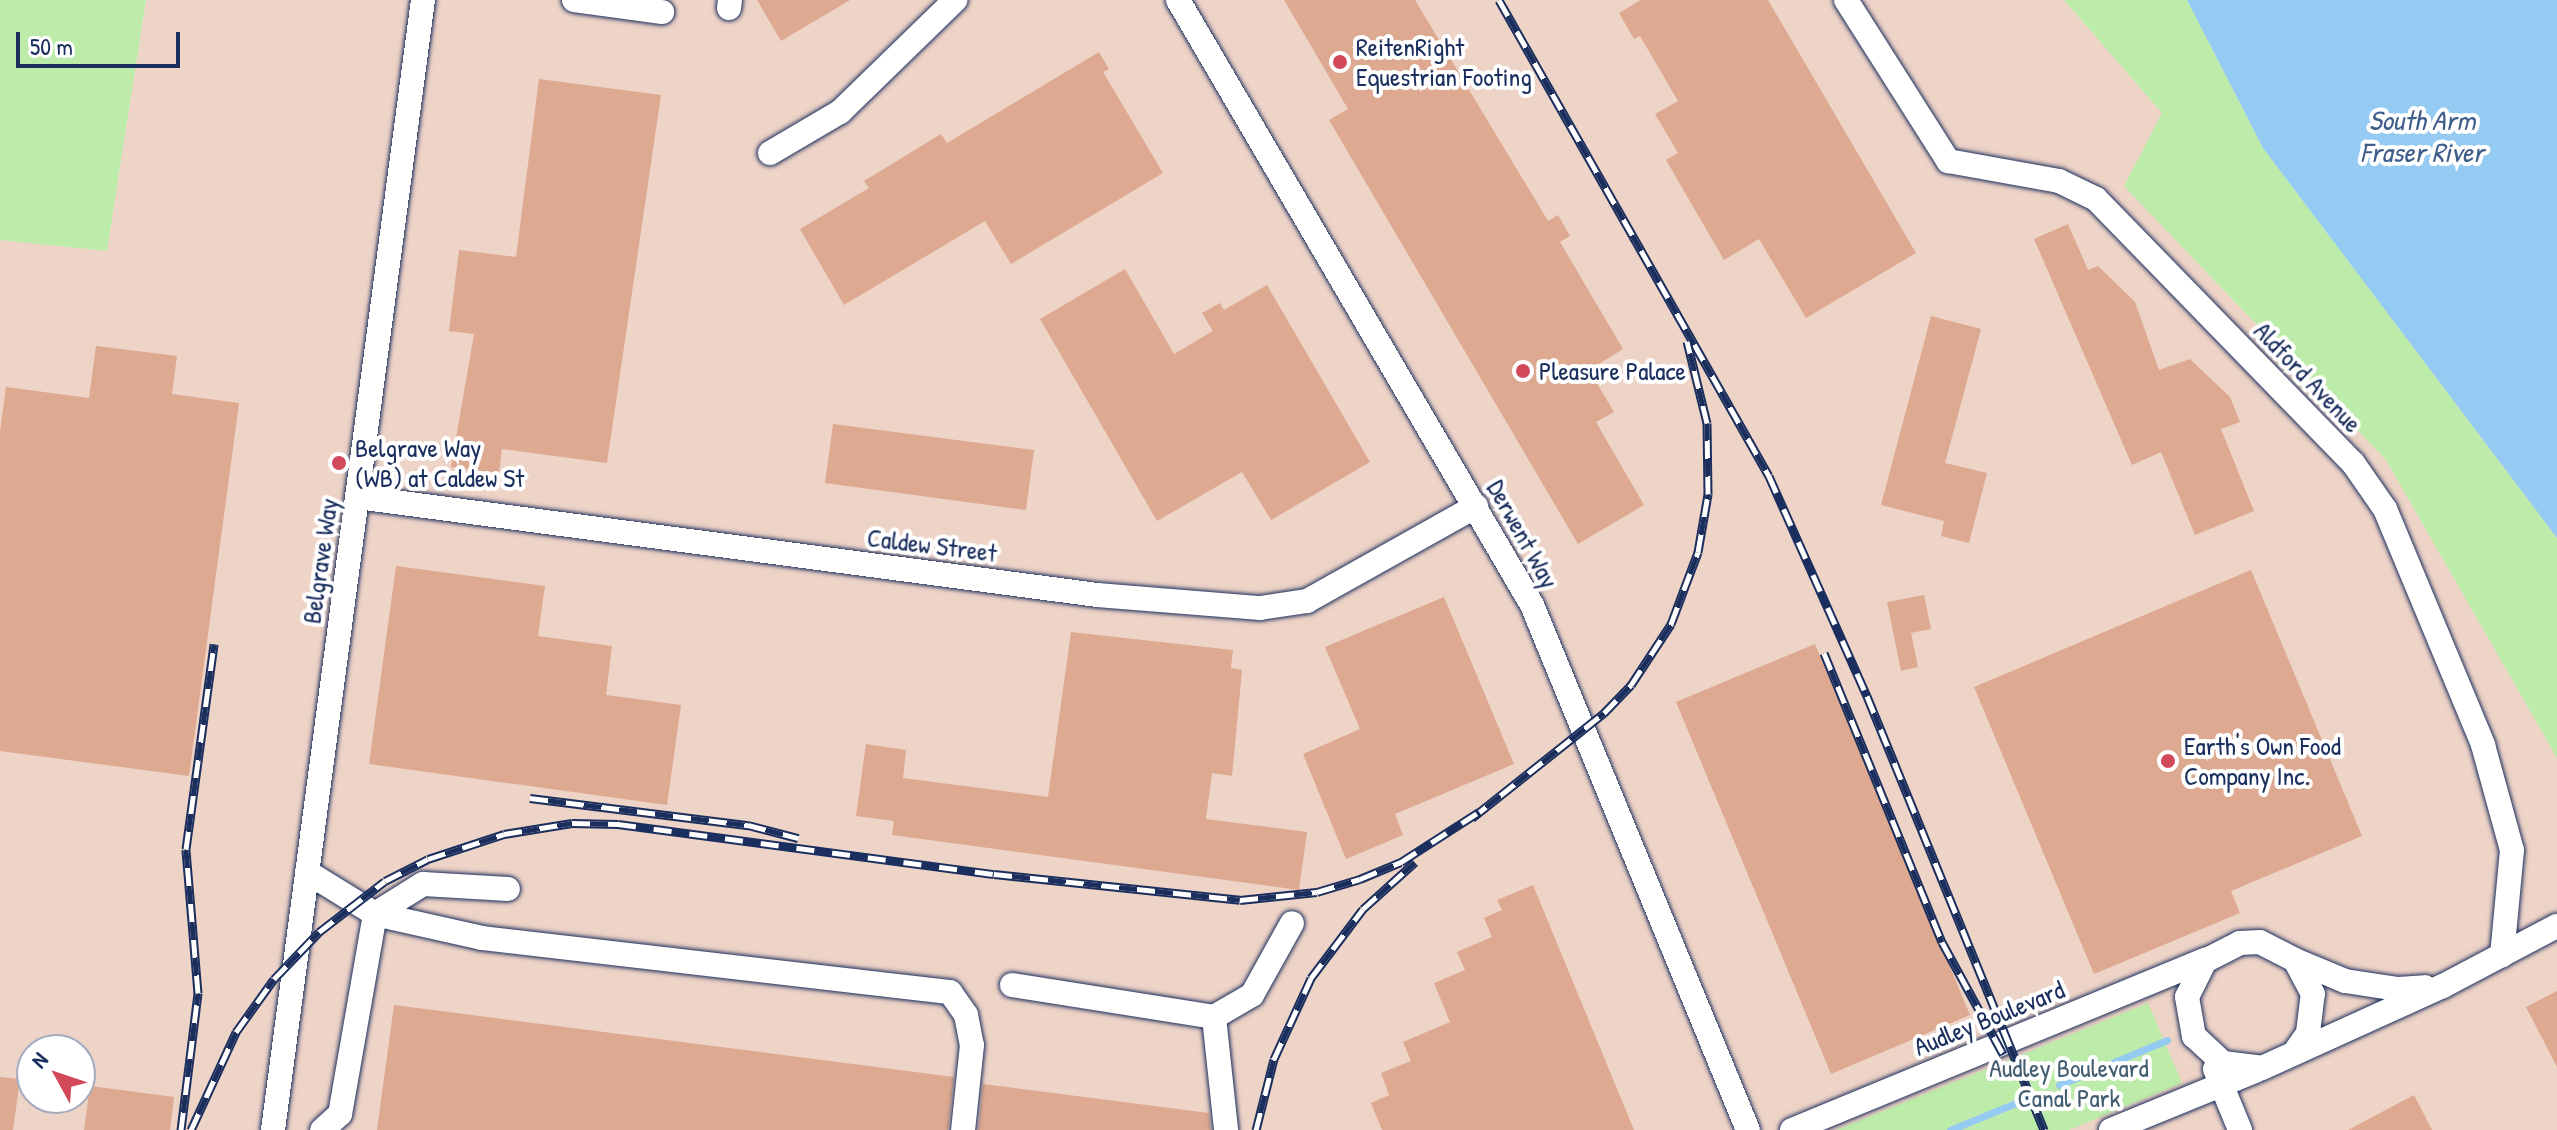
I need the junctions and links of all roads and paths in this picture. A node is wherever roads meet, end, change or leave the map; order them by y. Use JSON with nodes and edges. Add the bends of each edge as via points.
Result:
{"nodes":[{"id":1,"x":423,"y":0,"type":"edge"},
{"id":2,"x":574,"y":0,"type":"edge"},
{"id":3,"x":955,"y":0,"type":"edge"},
{"id":4,"x":1178,"y":0,"type":"edge"},
{"id":5,"x":1846,"y":0,"type":"edge"},
{"id":6,"x":662,"y":12,"type":"dead end"},
{"id":7,"x":770,"y":153,"type":"dead end"},
{"id":8,"x":357,"y":497,"type":"junction"},
{"id":9,"x":1476,"y":506,"type":"junction"},
{"id":10,"x":307,"y":872,"type":"junction"},
{"id":11,"x":508,"y":889,"type":"dead end"},
{"id":12,"x":375,"y":914,"type":"junction"},
{"id":13,"x":1292,"y":923,"type":"dead end"},
{"id":14,"x":2557,"y":926,"type":"edge"},
{"id":15,"x":2502,"y":956,"type":"junction"},
{"id":16,"x":2208,"y":959,"type":"junction"},
{"id":17,"x":2295,"y":960,"type":"junction"},
{"id":18,"x":1012,"y":985,"type":"dead end"},
{"id":19,"x":2443,"y":986,"type":"junction"},
{"id":20,"x":1214,"y":1017,"type":"junction"},
{"id":21,"x":2297,"y":1049,"type":"junction"},
{"id":22,"x":2206,"y":1051,"type":"junction"},
{"id":23,"x":2262,"y":1068,"type":"junction"},
{"id":24,"x":2221,"y":1084,"type":"junction"},
{"id":25,"x":273,"y":1130,"type":"edge"},
{"id":26,"x":322,"y":1130,"type":"edge"},
{"id":27,"x":963,"y":1130,"type":"edge"},
{"id":28,"x":1226,"y":1130,"type":"edge"},
{"id":29,"x":1748,"y":1130,"type":"edge"},
{"id":30,"x":1792,"y":1130,"type":"edge"},
{"id":31,"x":2111,"y":1130,"type":"edge"},
{"id":32,"x":2240,"y":1130,"type":"edge"}],
"edges":[{"from":1,"to":8,"type":"street","name":"Belgrave Way"},
{"from":2,"to":6,"type":"street"},
{"from":3,"to":7,"type":"street","via":[[840,112]]},
{"from":4,"to":9,"type":"street","name":"Derwent Way"},
{"from":5,"to":15,"type":"street","name":"Aldford Avenue","via":[[1948,161],[2059,181],[2096,199],[2353,463],[2385,509],[2483,745],[2512,850]]},
{"from":8,"to":9,"type":"street","name":"Caldew Street","via":[[1097,595],[1260,608],[1307,601]]},
{"from":8,"to":10,"type":"street","name":"Belgrave Way"},
{"from":9,"to":29,"type":"street","name":"Derwent Way","via":[[1532,605]]},
{"from":10,"to":12,"type":"street"},
{"from":10,"to":25,"type":"street","name":"Belgrave Way"},
{"from":11,"to":12,"type":"street","via":[[423,884]]},
{"from":12,"to":26,"type":"street","via":[[340,1114]]},
{"from":12,"to":27,"type":"street","via":[[498,940],[950,992],[966,1015],[972,1045]]},
{"from":13,"to":20,"type":"street","via":[[1252,995]]},
{"from":14,"to":15,"type":"street"},
{"from":15,"to":19,"type":"street"},
{"from":16,"to":17,"type":"street","via":[[2240,943],[2260,942]]},
{"from":16,"to":22,"type":"street","via":[[2193,977],[2187,997],[2194,1036]]},
{"from":16,"to":30,"type":"street","name":"Audley Boulevard"},
{"from":17,"to":19,"type":"street","via":[[2345,981],[2398,989]]},
{"from":17,"to":21,"type":"street","via":[[2313,994],[2308,1033]]},
{"from":18,"to":20,"type":"street"},
{"from":19,"to":21,"type":"street"},
{"from":20,"to":28,"type":"street"},
{"from":21,"to":23,"type":"street"},
{"from":22,"to":23,"type":"street","via":[[2242,1069]]},
{"from":22,"to":24,"type":"street"},
{"from":23,"to":24,"type":"street"},
{"from":24,"to":31,"type":"street"},
{"from":24,"to":32,"type":"street"}]}
